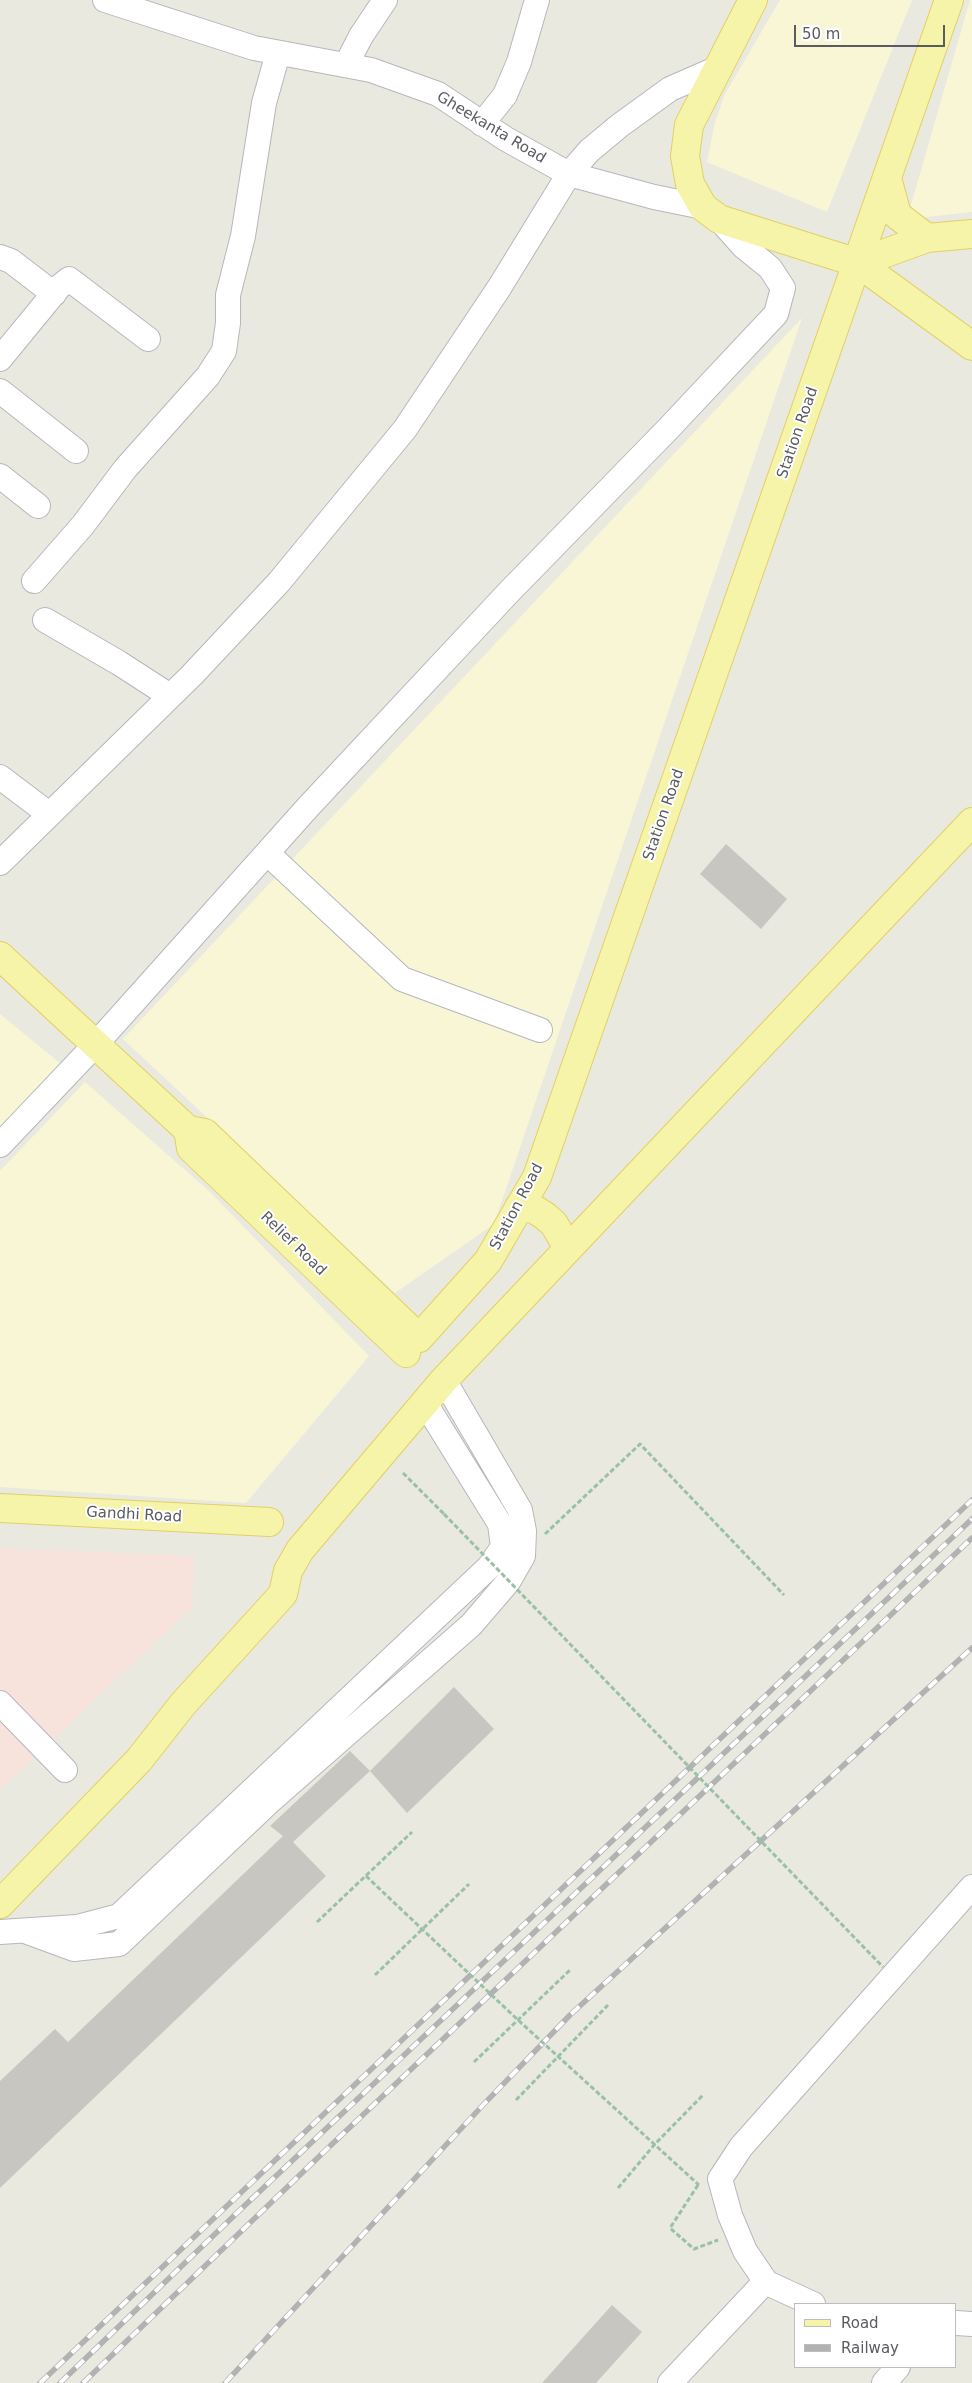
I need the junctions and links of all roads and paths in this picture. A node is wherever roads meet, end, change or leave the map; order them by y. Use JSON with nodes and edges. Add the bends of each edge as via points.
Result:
{"nodes":[{"id":1,"x":105,"y":0,"type":"edge"},
{"id":2,"x":385,"y":0,"type":"edge"},
{"id":3,"x":537,"y":0,"type":"edge"},
{"id":4,"x":753,"y":0,"type":"edge"},
{"id":5,"x":949,"y":0,"type":"edge"},
{"id":6,"x":278,"y":52,"type":"junction"},
{"id":7,"x":346,"y":65,"type":"junction"},
{"id":8,"x":718,"y":68,"type":"junction"},
{"id":9,"x":482,"y":124,"type":"junction"},
{"id":10,"x":568,"y":174,"type":"junction"},
{"id":11,"x":886,"y":178,"type":"junction"},
{"id":12,"x":711,"y":213,"type":"junction"},
{"id":13,"x":972,"y":234,"type":"edge"},
{"id":14,"x":927,"y":238,"type":"junction"},
{"id":15,"x":0,"y":257,"type":"edge"},
{"id":16,"x":858,"y":263,"type":"junction"},
{"id":17,"x":54,"y":294,"type":"junction"},
{"id":18,"x":148,"y":339,"type":"dead end"},
{"id":19,"x":972,"y":346,"type":"edge"},
{"id":20,"x":0,"y":359,"type":"edge"},
{"id":21,"x":0,"y":391,"type":"edge"},
{"id":22,"x":76,"y":451,"type":"dead end"},
{"id":23,"x":0,"y":476,"type":"edge"},
{"id":24,"x":38,"y":506,"type":"dead end"},
{"id":25,"x":34,"y":581,"type":"dead end"},
{"id":26,"x":45,"y":620,"type":"dead end"},
{"id":27,"x":170,"y":696,"type":"junction"},
{"id":28,"x":0,"y":777,"type":"edge"},
{"id":29,"x":49,"y":814,"type":"junction"},
{"id":30,"x":972,"y":822,"type":"edge"},
{"id":31,"x":266,"y":853,"type":"junction"},
{"id":32,"x":0,"y":863,"type":"edge"},
{"id":33,"x":3,"y":965,"type":"edge"},
{"id":34,"x":540,"y":1030,"type":"dead end"},
{"id":35,"x":95,"y":1045,"type":"junction"},
{"id":36,"x":0,"y":1145,"type":"edge"},
{"id":37,"x":519,"y":1207,"type":"junction"},
{"id":38,"x":568,"y":1248,"type":"junction"},
{"id":39,"x":412,"y":1345,"type":"joint"},
{"id":40,"x":444,"y":1380,"type":"junction"},
{"id":41,"x":425,"y":1403,"type":"junction"},
{"id":42,"x":403,"y":1473,"type":"dead end"},
{"id":43,"x":0,"y":1508,"type":"edge"},
{"id":44,"x":269,"y":1522,"type":"dead end"},
{"id":45,"x":522,"y":1556,"type":"junction"},
{"id":46,"x":784,"y":1595,"type":"dead end"},
{"id":47,"x":0,"y":1703,"type":"edge"},
{"id":48,"x":65,"y":1770,"type":"dead end"},
{"id":49,"x":412,"y":1832,"type":"dead end"},
{"id":50,"x":366,"y":1876,"type":"junction"},
{"id":51,"x":469,"y":1884,"type":"dead end"},
{"id":52,"x":972,"y":1887,"type":"edge"},
{"id":53,"x":0,"y":1904,"type":"edge"},
{"id":54,"x":317,"y":1922,"type":"dead end"},
{"id":55,"x":422,"y":1930,"type":"junction"},
{"id":56,"x":25,"y":1931,"type":"junction"},
{"id":57,"x":0,"y":1932,"type":"edge"},
{"id":58,"x":883,"y":1967,"type":"dead end"},
{"id":59,"x":570,"y":1970,"type":"dead end"},
{"id":60,"x":375,"y":1975,"type":"dead end"},
{"id":61,"x":608,"y":2005,"type":"dead end"},
{"id":62,"x":518,"y":2020,"type":"junction"},
{"id":63,"x":559,"y":2056,"type":"junction"},
{"id":64,"x":474,"y":2062,"type":"dead end"},
{"id":65,"x":703,"y":2095,"type":"dead end"},
{"id":66,"x":516,"y":2100,"type":"dead end"},
{"id":67,"x":655,"y":2144,"type":"junction"},
{"id":68,"x":618,"y":2188,"type":"dead end"},
{"id":69,"x":723,"y":2245,"type":"dead end"},
{"id":70,"x":766,"y":2282,"type":"junction"},
{"id":71,"x":811,"y":2303,"type":"edge"},
{"id":72,"x":957,"y":2323,"type":"edge"},
{"id":73,"x":972,"y":2324,"type":"edge"},
{"id":74,"x":897,"y":2368,"type":"edge"},
{"id":75,"x":670,"y":2383,"type":"edge"},
{"id":76,"x":884,"y":2383,"type":"edge"}],
"edges":[{"from":1,"to":6,"type":"street","name":"Gheekanta Road","via":[[254,48]]},
{"from":2,"to":7,"type":"street"},
{"from":3,"to":9,"type":"street","via":[[519,62],[505,95]]},
{"from":4,"to":8,"type":"main road"},
{"from":5,"to":11,"type":"main road","name":"Station Road"},
{"from":6,"to":7,"type":"street","name":"Gheekanta Road"},
{"from":6,"to":25,"type":"street","via":[[264,103],[244,236],[228,295],[224,351],[208,376]]},
{"from":7,"to":9,"type":"street","name":"Gheekanta Road","via":[[371,70],[438,94]]},
{"from":8,"to":10,"type":"street","via":[[670,89],[588,152]]},
{"from":8,"to":12,"type":"main road","via":[[689,125],[685,156],[690,184]]},
{"from":9,"to":10,"type":"street","name":"Gheekanta Road"},
{"from":10,"to":12,"type":"street","name":"Gheekanta Road"},
{"from":10,"to":27,"type":"street","via":[[499,288],[405,429],[279,582]]},
{"from":11,"to":14,"type":"main road","via":[[897,215]]},
{"from":11,"to":16,"type":"main road","name":"Station Road"},
{"from":12,"to":16,"type":"main road","name":"Gheekanta Road"},
{"from":12,"to":31,"type":"street","via":[[770,268],[783,288],[776,314],[508,593]]},
{"from":13,"to":14,"type":"main road"},
{"from":14,"to":16,"type":"main road"},
{"from":15,"to":17,"type":"street","via":[[11,261]]},
{"from":16,"to":19,"type":"main road"},
{"from":16,"to":37,"type":"main road","name":"Station Road","via":[[537,1177]]},
{"from":17,"to":18,"type":"street","via":[[69,279]]},
{"from":17,"to":20,"type":"street"},
{"from":21,"to":22,"type":"street"},
{"from":23,"to":24,"type":"street"},
{"from":26,"to":27,"type":"street"},
{"from":27,"to":29,"type":"street"},
{"from":28,"to":29,"type":"street"},
{"from":29,"to":32,"type":"street"},
{"from":30,"to":38,"type":"main road"},
{"from":31,"to":34,"type":"street","via":[[402,980]]},
{"from":31,"to":35,"type":"street"},
{"from":33,"to":35,"type":"main road","name":"Relief Road"},
{"from":35,"to":36,"type":"street"},
{"from":35,"to":39,"type":"main road","name":"Relief Road","via":[[188,1130],[191,1148]]},
{"from":37,"to":38,"type":"main road","via":[[534,1209],[545,1216],[554,1224]]},
{"from":37,"to":39,"type":"main road","name":"Station Road","via":[[488,1261]]},
{"from":38,"to":40,"type":"main road"},
{"from":40,"to":41,"type":"main road"},
{"from":40,"to":45,"type":"street","via":[[520,1510],[524,1531]]},
{"from":41,"to":53,"type":"main road","via":[[300,1550],[288,1571],[283,1594],[183,1704],[134,1766]]},
{"from":41,"to":56,"type":"street","via":[[500,1524],[503,1547],[489,1568],[119,1916],[77,1927]]},
{"from":42,"to":58,"type":"path","bridge":true},
{"from":43,"to":44,"type":"main road","name":"Gandhi Road"},
{"from":45,"to":46,"type":"path","via":[[640,1444]]},
{"from":45,"to":56,"type":"street","via":[[508,1582],[471,1625],[269,1802],[119,1944],[74,1949]]},
{"from":47,"to":48,"type":"street"},
{"from":49,"to":50,"type":"path"},
{"from":50,"to":54,"type":"path"},
{"from":50,"to":55,"type":"path","bridge":true},
{"from":51,"to":55,"type":"path"},
{"from":52,"to":70,"type":"street","via":[[741,2147],[720,2179],[745,2251]]},
{"from":55,"to":60,"type":"path"},
{"from":55,"to":62,"type":"path","bridge":true},
{"from":56,"to":57,"type":"street"},
{"from":59,"to":62,"type":"path"},
{"from":61,"to":63,"type":"path"},
{"from":62,"to":63,"type":"path","bridge":true},
{"from":62,"to":64,"type":"path"},
{"from":63,"to":66,"type":"path"},
{"from":63,"to":67,"type":"path","bridge":true},
{"from":65,"to":67,"type":"path"},
{"from":67,"to":68,"type":"path"},
{"from":67,"to":69,"type":"path","bridge":true,"via":[[699,2185],[670,2228],[694,2249],[716,2239]]},
{"from":70,"to":71,"type":"street"},
{"from":70,"to":75,"type":"street"},
{"from":72,"to":73,"type":"street"},
{"from":74,"to":76,"type":"street"}]}
